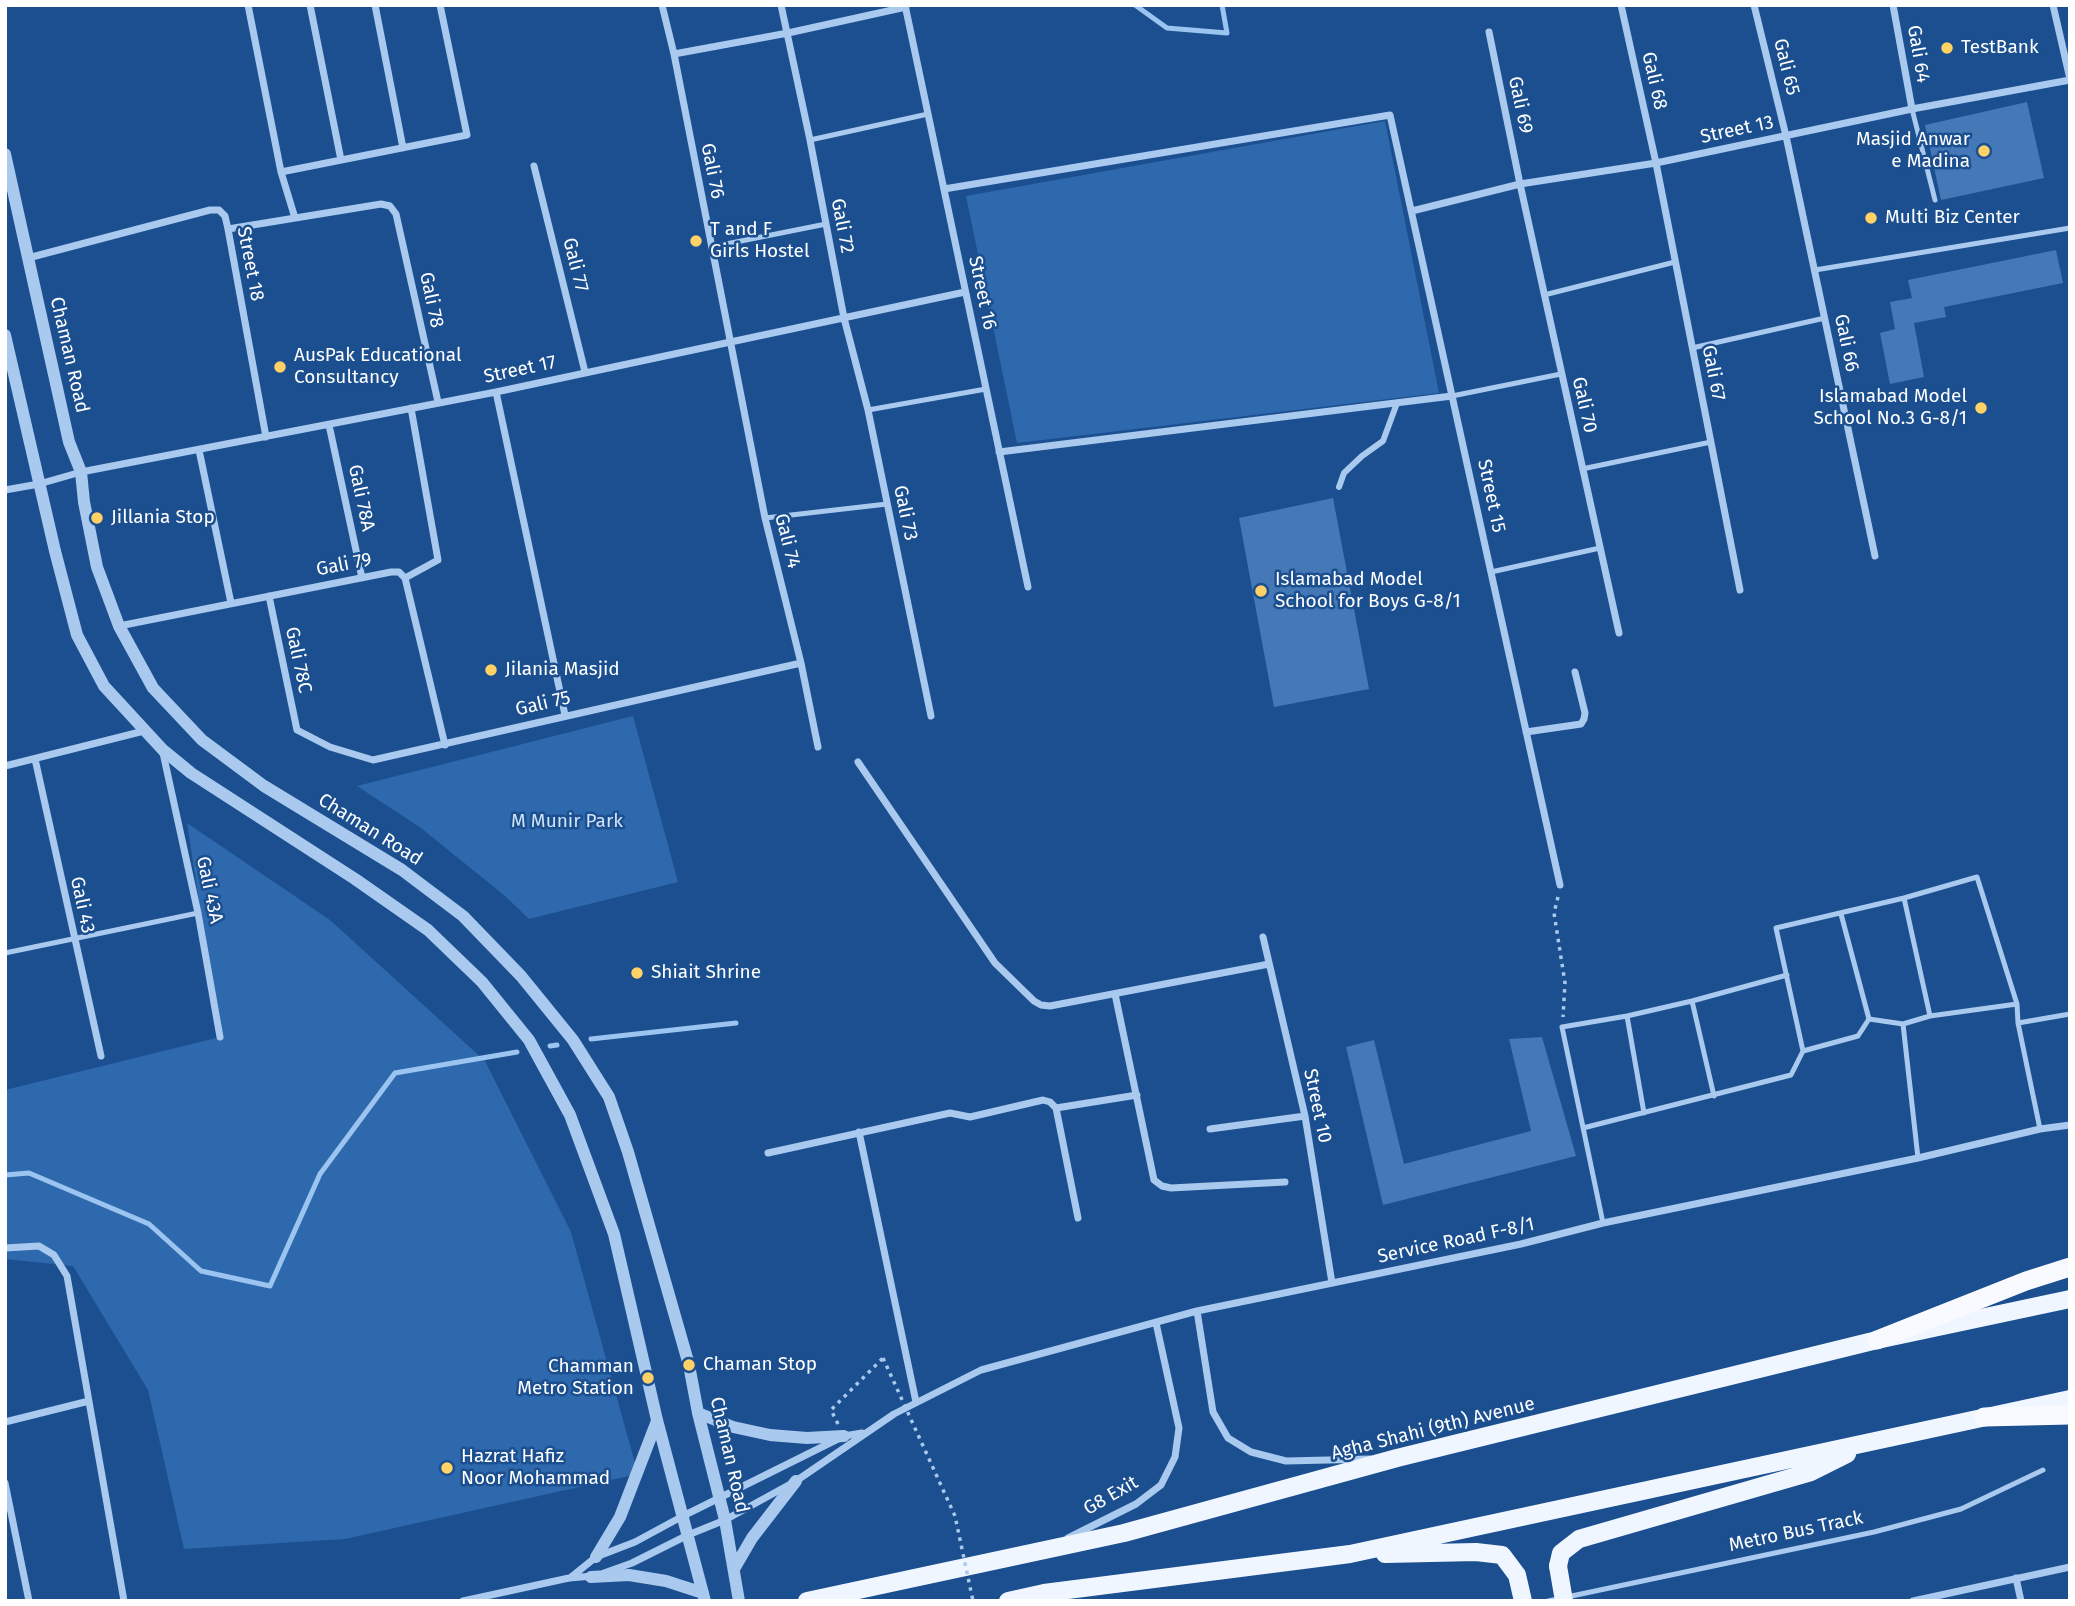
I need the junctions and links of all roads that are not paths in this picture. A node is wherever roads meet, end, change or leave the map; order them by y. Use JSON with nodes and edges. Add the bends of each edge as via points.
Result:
{"nodes":[{"id":1,"x":248,"y":5,"type":"edge"},
{"id":2,"x":310,"y":5,"type":"edge"},
{"id":3,"x":375,"y":5,"type":"edge"},
{"id":4,"x":440,"y":5,"type":"edge"},
{"id":5,"x":662,"y":5,"type":"edge"},
{"id":6,"x":782,"y":5,"type":"edge"},
{"id":7,"x":1621,"y":5,"type":"edge"},
{"id":8,"x":1754,"y":5,"type":"edge"},
{"id":9,"x":1893,"y":5,"type":"edge"},
{"id":10,"x":2053,"y":5,"type":"edge"},
{"id":11,"x":905,"y":6,"type":"edge"},
{"id":12,"x":1489,"y":32,"type":"dead end"},
{"id":13,"x":788,"y":33,"type":"junction"},
{"id":14,"x":674,"y":54,"type":"junction"},
{"id":15,"x":2070,"y":80,"type":"edge"},
{"id":16,"x":1912,"y":109,"type":"junction"},
{"id":17,"x":928,"y":114,"type":"junction"},
{"id":18,"x":1786,"y":136,"type":"junction"},
{"id":19,"x":810,"y":140,"type":"junction"},
{"id":20,"x":403,"y":148,"type":"junction"},
{"id":21,"x":5,"y":154,"type":"edge"},
{"id":22,"x":341,"y":160,"type":"junction"},
{"id":23,"x":1656,"y":163,"type":"junction"},
{"id":24,"x":534,"y":166,"type":"dead end"},
{"id":25,"x":281,"y":172,"type":"junction"},
{"id":26,"x":1520,"y":184,"type":"junction"},
{"id":27,"x":944,"y":189,"type":"junction"},
{"id":28,"x":1935,"y":200,"type":"dead end"},
{"id":29,"x":1412,"y":211,"type":"junction"},
{"id":30,"x":295,"y":218,"type":"junction"},
{"id":31,"x":826,"y":224,"type":"junction"},
{"id":32,"x":2070,"y":228,"type":"edge"},
{"id":33,"x":228,"y":229,"type":"junction"},
{"id":34,"x":711,"y":247,"type":"junction"},
{"id":35,"x":28,"y":258,"type":"junction"},
{"id":36,"x":1675,"y":262,"type":"junction"},
{"id":37,"x":1815,"y":270,"type":"junction"},
{"id":38,"x":965,"y":292,"type":"junction"},
{"id":39,"x":1544,"y":295,"type":"junction"},
{"id":40,"x":844,"y":318,"type":"junction"},
{"id":41,"x":1825,"y":318,"type":"junction"},
{"id":42,"x":5,"y":335,"type":"edge"},
{"id":43,"x":731,"y":343,"type":"junction"},
{"id":44,"x":1692,"y":348,"type":"junction"},
{"id":45,"x":585,"y":372,"type":"junction"},
{"id":46,"x":1561,"y":374,"type":"junction"},
{"id":47,"x":986,"y":389,"type":"junction"},
{"id":48,"x":495,"y":392,"type":"junction"},
{"id":49,"x":1452,"y":396,"type":"junction"},
{"id":50,"x":438,"y":402,"type":"junction"},
{"id":51,"x":1397,"y":402,"type":"junction"},
{"id":52,"x":411,"y":408,"type":"junction"},
{"id":53,"x":868,"y":410,"type":"junction"},
{"id":54,"x":329,"y":425,"type":"junction"},
{"id":55,"x":266,"y":437,"type":"junction"},
{"id":56,"x":1711,"y":442,"type":"junction"},
{"id":57,"x":199,"y":450,"type":"junction"},
{"id":58,"x":999,"y":452,"type":"junction"},
{"id":59,"x":1583,"y":469,"type":"junction"},
{"id":60,"x":80,"y":472,"type":"junction"},
{"id":61,"x":39,"y":484,"type":"junction"},
{"id":62,"x":1339,"y":487,"type":"dead end"},
{"id":63,"x":5,"y":490,"type":"edge"},
{"id":64,"x":887,"y":505,"type":"junction"},
{"id":65,"x":765,"y":518,"type":"junction"},
{"id":66,"x":1600,"y":548,"type":"junction"},
{"id":67,"x":1875,"y":556,"type":"dead end"},
{"id":68,"x":1491,"y":572,"type":"junction"},
{"id":69,"x":362,"y":578,"type":"junction"},
{"id":70,"x":405,"y":578,"type":"junction"},
{"id":71,"x":1028,"y":587,"type":"dead end"},
{"id":72,"x":1740,"y":590,"type":"dead end"},
{"id":73,"x":268,"y":596,"type":"junction"},
{"id":74,"x":232,"y":603,"type":"junction"},
{"id":75,"x":120,"y":626,"type":"junction"},
{"id":76,"x":1619,"y":633,"type":"dead end"},
{"id":77,"x":802,"y":663,"type":"junction"},
{"id":78,"x":1575,"y":672,"type":"dead end"},
{"id":79,"x":565,"y":715,"type":"junction"},
{"id":80,"x":931,"y":716,"type":"dead end"},
{"id":81,"x":297,"y":730,"type":"joint"},
{"id":82,"x":144,"y":731,"type":"junction"},
{"id":83,"x":1526,"y":732,"type":"junction"},
{"id":84,"x":445,"y":745,"type":"junction"},
{"id":85,"x":818,"y":747,"type":"dead end"},
{"id":86,"x":163,"y":750,"type":"junction"},
{"id":87,"x":35,"y":760,"type":"junction"},
{"id":88,"x":858,"y":762,"type":"dead end"},
{"id":89,"x":5,"y":766,"type":"edge"},
{"id":90,"x":1560,"y":885,"type":"road end"},
{"id":91,"x":1904,"y":898,"type":"junction"},
{"id":92,"x":198,"y":913,"type":"junction"},
{"id":93,"x":1841,"y":914,"type":"junction"},
{"id":94,"x":1263,"y":936,"type":"dead end"},
{"id":95,"x":73,"y":938,"type":"junction"},
{"id":96,"x":5,"y":953,"type":"edge"},
{"id":97,"x":1269,"y":964,"type":"junction"},
{"id":98,"x":1787,"y":975,"type":"junction"},
{"id":99,"x":1115,"y":994,"type":"junction"},
{"id":100,"x":1692,"y":1001,"type":"junction"},
{"id":101,"x":2017,"y":1004,"type":"junction"},
{"id":102,"x":2070,"y":1014,"type":"edge"},
{"id":103,"x":1627,"y":1016,"type":"junction"},
{"id":104,"x":1930,"y":1016,"type":"junction"},
{"id":105,"x":1869,"y":1019,"type":"junction"},
{"id":106,"x":2018,"y":1023,"type":"junction"},
{"id":107,"x":1903,"y":1024,"type":"junction"},
{"id":108,"x":220,"y":1037,"type":"dead end"},
{"id":109,"x":1803,"y":1051,"type":"junction"},
{"id":110,"x":101,"y":1056,"type":"dead end"},
{"id":111,"x":1138,"y":1095,"type":"junction"},
{"id":112,"x":1714,"y":1096,"type":"junction"},
{"id":113,"x":1056,"y":1108,"type":"junction"},
{"id":114,"x":1644,"y":1113,"type":"junction"},
{"id":115,"x":1305,"y":1116,"type":"junction"},
{"id":116,"x":2070,"y":1125,"type":"edge"},
{"id":117,"x":1210,"y":1129,"type":"dead end"},
{"id":118,"x":1583,"y":1129,"type":"junction"},
{"id":119,"x":2040,"y":1129,"type":"junction"},
{"id":120,"x":859,"y":1132,"type":"junction"},
{"id":121,"x":768,"y":1153,"type":"dead end"},
{"id":122,"x":1918,"y":1158,"type":"junction"},
{"id":123,"x":1285,"y":1182,"type":"dead end"},
{"id":124,"x":1078,"y":1219,"type":"dead end"},
{"id":125,"x":1603,"y":1223,"type":"junction"},
{"id":126,"x":5,"y":1248,"type":"edge"},
{"id":127,"x":2070,"y":1267,"type":"edge"},
{"id":128,"x":1332,"y":1283,"type":"junction"},
{"id":129,"x":2070,"y":1298,"type":"edge"},
{"id":130,"x":1197,"y":1311,"type":"junction"},
{"id":131,"x":1156,"y":1323,"type":"junction"},
{"id":132,"x":1877,"y":1340,"type":"junction"},
{"id":133,"x":2070,"y":1399,"type":"edge"},
{"id":134,"x":89,"y":1401,"type":"junction"},
{"id":135,"x":916,"y":1402,"type":"junction"},
{"id":136,"x":698,"y":1413,"type":"junction"},
{"id":137,"x":2070,"y":1415,"type":"edge"},
{"id":138,"x":1984,"y":1417,"type":"junction"},
{"id":139,"x":657,"y":1420,"type":"junction"},
{"id":140,"x":5,"y":1422,"type":"edge"},
{"id":141,"x":863,"y":1433,"type":"junction"},
{"id":142,"x":844,"y":1436,"type":"junction"},
{"id":143,"x":1872,"y":1442,"type":"junction"},
{"id":144,"x":1396,"y":1458,"type":"junction"},
{"id":145,"x":2043,"y":1470,"type":"dead end"},
{"id":146,"x":796,"y":1481,"type":"junction"},
{"id":147,"x":5,"y":1483,"type":"edge"},
{"id":148,"x":720,"y":1498,"type":"junction"},
{"id":149,"x":683,"y":1516,"type":"junction"},
{"id":150,"x":725,"y":1520,"type":"junction"},
{"id":151,"x":688,"y":1535,"type":"junction"},
{"id":152,"x":1040,"y":1552,"type":"junction"},
{"id":153,"x":1350,"y":1554,"type":"junction"},
{"id":154,"x":596,"y":1558,"type":"junction"},
{"id":155,"x":2070,"y":1567,"type":"edge"},
{"id":156,"x":734,"y":1575,"type":"junction"},
{"id":157,"x":591,"y":1577,"type":"junction"},
{"id":158,"x":569,"y":1578,"type":"junction"},
{"id":159,"x":2016,"y":1578,"type":"junction"},
{"id":160,"x":704,"y":1597,"type":"edge"},
{"id":161,"x":29,"y":1601,"type":"edge"},
{"id":162,"x":124,"y":1601,"type":"edge"},
{"id":163,"x":463,"y":1601,"type":"edge"},
{"id":164,"x":739,"y":1601,"type":"edge"},
{"id":165,"x":807,"y":1601,"type":"edge"},
{"id":166,"x":1008,"y":1601,"type":"edge"},
{"id":167,"x":1523,"y":1601,"type":"edge"},
{"id":168,"x":1548,"y":1601,"type":"edge"},
{"id":169,"x":1564,"y":1601,"type":"edge"},
{"id":170,"x":1913,"y":1601,"type":"edge"},
{"id":171,"x":2021,"y":1601,"type":"edge"}],
"edges":[{"from":1,"to":25,"type":"street"},
{"from":2,"to":22,"type":"street"},
{"from":3,"to":20,"type":"street"},
{"from":4,"to":20,"type":"street","via":[[467,135]]},
{"from":5,"to":14,"type":"street","name":"Gali 76"},
{"from":6,"to":13,"type":"street"},
{"from":7,"to":23,"type":"street","name":"Gali 68"},
{"from":8,"to":18,"type":"street","name":"Gali 65"},
{"from":9,"to":16,"type":"street","name":"Gali 64"},
{"from":10,"to":15,"type":"street"},
{"from":11,"to":13,"type":"street"},
{"from":11,"to":17,"type":"street","name":"Street 16"},
{"from":12,"to":26,"type":"street","name":"Gali 69"},
{"from":13,"to":14,"type":"street"},
{"from":13,"to":19,"type":"street","name":"Gali 72"},
{"from":14,"to":34,"type":"street","name":"Gali 76"},
{"from":15,"to":16,"type":"street","name":"Street 13"},
{"from":16,"to":18,"type":"street","name":"Street 13"},
{"from":16,"to":28,"type":"lane"},
{"from":17,"to":19,"type":"lane"},
{"from":17,"to":27,"type":"street","name":"Street 16"},
{"from":18,"to":23,"type":"street","name":"Street 13"},
{"from":18,"to":37,"type":"street","name":"Gali 66"},
{"from":19,"to":31,"type":"street","name":"Gali 72"},
{"from":20,"to":22,"type":"street"},
{"from":21,"to":35,"type":"street","name":"Chaman Road"},
{"from":22,"to":25,"type":"street"},
{"from":23,"to":26,"type":"street","name":"Street 13"},
{"from":23,"to":36,"type":"street","name":"Gali 67"},
{"from":24,"to":45,"type":"street","name":"Gali 77"},
{"from":25,"to":30,"type":"street"},
{"from":26,"to":29,"type":"street","name":"Street 13"},
{"from":26,"to":39,"type":"street","name":"Gali 70"},
{"from":27,"to":29,"type":"street","name":"Street 15","via":[[1390,115]]},
{"from":27,"to":38,"type":"street","name":"Street 16"},
{"from":29,"to":49,"type":"street","name":"Street 15"},
{"from":30,"to":33,"type":"street"},
{"from":30,"to":50,"type":"street","name":"Gali 78","via":[[390,206],[396,214]]},
{"from":31,"to":34,"type":"lane"},
{"from":31,"to":40,"type":"street","name":"Gali 72"},
{"from":32,"to":37,"type":"lane"},
{"from":33,"to":35,"type":"street","name":"Street 18","via":[[225,216],[210,210]]},
{"from":33,"to":55,"type":"street","name":"Street 18"},
{"from":34,"to":43,"type":"street","name":"Gali 76"},
{"from":35,"to":60,"type":"street","name":"Chaman Road","via":[[69,442]]},
{"from":36,"to":39,"type":"lane"},
{"from":36,"to":44,"type":"street","name":"Gali 67"},
{"from":37,"to":41,"type":"street","name":"Gali 66"},
{"from":38,"to":40,"type":"street","name":"Street 17"},
{"from":38,"to":47,"type":"street","name":"Street 16"},
{"from":39,"to":46,"type":"street","name":"Gali 70"},
{"from":40,"to":43,"type":"street","name":"Street 17"},
{"from":40,"to":53,"type":"street","name":"Gali 73"},
{"from":41,"to":44,"type":"lane"},
{"from":41,"to":67,"type":"street","name":"Gali 66"},
{"from":42,"to":61,"type":"street"},
{"from":43,"to":45,"type":"street","name":"Street 17"},
{"from":43,"to":65,"type":"street","name":"Gali 74"},
{"from":44,"to":56,"type":"street","name":"Gali 67"},
{"from":45,"to":48,"type":"street","name":"Street 17"},
{"from":46,"to":49,"type":"lane"},
{"from":46,"to":59,"type":"street","name":"Gali 70"},
{"from":47,"to":53,"type":"lane"},
{"from":47,"to":58,"type":"street","name":"Street 16"},
{"from":48,"to":50,"type":"street","name":"Street 17"},
{"from":48,"to":79,"type":"street"},
{"from":49,"to":51,"type":"street"},
{"from":49,"to":68,"type":"street","name":"Street 15"},
{"from":50,"to":52,"type":"street","name":"Street 17"},
{"from":51,"to":58,"type":"street"},
{"from":51,"to":62,"type":"street","via":[[1383,441],[1344,473]]},
{"from":52,"to":54,"type":"street","name":"Street 17"},
{"from":52,"to":70,"type":"street","via":[[438,560]]},
{"from":53,"to":64,"type":"street","name":"Gali 73"},
{"from":54,"to":55,"type":"street","name":"Street 17"},
{"from":54,"to":69,"type":"street","name":"Gali 78A"},
{"from":55,"to":57,"type":"street","name":"Street 17"},
{"from":56,"to":59,"type":"lane"},
{"from":56,"to":72,"type":"street","name":"Gali 67"},
{"from":57,"to":60,"type":"street","name":"Street 17"},
{"from":57,"to":74,"type":"street"},
{"from":58,"to":71,"type":"street","name":"Street 16"},
{"from":59,"to":66,"type":"street","name":"Gali 70"},
{"from":60,"to":61,"type":"street","name":"Street 17"},
{"from":60,"to":75,"type":"street","name":"Chaman Road","via":[[97,567]]},
{"from":61,"to":63,"type":"street","name":"Street 17"},
{"from":61,"to":82,"type":"street","via":[[76,635],[104,686]]},
{"from":64,"to":65,"type":"lane"},
{"from":64,"to":80,"type":"street","name":"Gali 73"},
{"from":65,"to":77,"type":"street","name":"Gali 74"},
{"from":66,"to":68,"type":"lane"},
{"from":66,"to":76,"type":"street","name":"Gali 70"},
{"from":68,"to":83,"type":"street","name":"Street 15"},
{"from":69,"to":70,"type":"street","name":"Gali 79","via":[[399,572]]},
{"from":69,"to":73,"type":"street","name":"Gali 79"},
{"from":70,"to":84,"type":"street"},
{"from":73,"to":74,"type":"street","name":"Gali 79"},
{"from":73,"to":81,"type":"street","name":"Gali 78C"},
{"from":74,"to":75,"type":"street","name":"Gali 79"},
{"from":75,"to":136,"type":"street","name":"Chaman Road","via":[[153,688],[202,740],[463,916],[521,976],[573,1040],[609,1097],[628,1152],[690,1365]]},
{"from":77,"to":79,"type":"street","name":"Gali 75"},
{"from":77,"to":85,"type":"street","name":"Gali 74"},
{"from":78,"to":83,"type":"street","via":[[1585,713],[1581,724]]},
{"from":79,"to":84,"type":"street","name":"Gali 75"},
{"from":81,"to":84,"type":"street","name":"Gali 75","via":[[330,747],[373,760]]},
{"from":82,"to":86,"type":"street"},
{"from":82,"to":87,"type":"street"},
{"from":83,"to":90,"type":"street","name":"Street 15"},
{"from":86,"to":92,"type":"street","name":"Gali 43A"},
{"from":86,"to":139,"type":"street","via":[[428,930],[482,982],[529,1040],[570,1115],[614,1234]]},
{"from":87,"to":89,"type":"street"},
{"from":87,"to":95,"type":"street","name":"Gali 43"},
{"from":88,"to":99,"type":"street","via":[[995,963],[1034,1001],[1050,1006]]},
{"from":91,"to":93,"type":"lane"},
{"from":91,"to":101,"type":"lane","via":[[1977,877]]},
{"from":91,"to":104,"type":"lane"},
{"from":92,"to":95,"type":"lane"},
{"from":92,"to":108,"type":"street","name":"Gali 43A"},
{"from":93,"to":98,"type":"lane","via":[[1776,928]]},
{"from":93,"to":105,"type":"lane"},
{"from":94,"to":97,"type":"street","name":"Street 10"},
{"from":95,"to":96,"type":"lane"},
{"from":95,"to":110,"type":"street","name":"Gali 43"},
{"from":97,"to":99,"type":"street"},
{"from":97,"to":115,"type":"street","name":"Street 10"},
{"from":98,"to":100,"type":"lane"},
{"from":98,"to":109,"type":"lane"},
{"from":99,"to":111,"type":"street"},
{"from":100,"to":103,"type":"lane"},
{"from":100,"to":112,"type":"lane"},
{"from":101,"to":104,"type":"lane"},
{"from":101,"to":106,"type":"lane"},
{"from":102,"to":106,"type":"lane"},
{"from":103,"to":114,"type":"lane"},
{"from":103,"to":118,"type":"lane","via":[[1562,1027]]},
{"from":104,"to":107,"type":"lane"},
{"from":105,"to":107,"type":"lane"},
{"from":105,"to":109,"type":"lane","via":[[1858,1036]]},
{"from":106,"to":119,"type":"lane"},
{"from":107,"to":122,"type":"lane"},
{"from":109,"to":112,"type":"lane","via":[[1791,1075]]},
{"from":111,"to":113,"type":"street"},
{"from":111,"to":123,"type":"street","via":[[1154,1180],[1162,1186]]},
{"from":112,"to":114,"type":"lane"},
{"from":113,"to":120,"type":"street","via":[[1044,1100],[970,1117],[950,1113]]},
{"from":113,"to":124,"type":"street"},
{"from":114,"to":118,"type":"lane"},
{"from":115,"to":117,"type":"street"},
{"from":115,"to":128,"type":"street","name":"Street 10"},
{"from":116,"to":119,"type":"street","name":"Service Road F-8/1"},
{"from":118,"to":125,"type":"lane"},
{"from":119,"to":122,"type":"street","name":"Service Road F-8/1"},
{"from":120,"to":121,"type":"street"},
{"from":120,"to":135,"type":"street"},
{"from":122,"to":125,"type":"street","name":"Service Road F-8/1"},
{"from":125,"to":128,"type":"street","name":"Service Road F-8/1"},
{"from":126,"to":134,"type":"street","via":[[39,1246],[54,1255],[67,1276]]},
{"from":127,"to":132,"type":"highway"},
{"from":128,"to":130,"type":"street","name":"Service Road F-8/1"},
{"from":129,"to":132,"type":"main road","name":"Agha Shahi (9th) Avenue"},
{"from":130,"to":131,"type":"street","name":"Service Road F-8/1"},
{"from":130,"to":144,"type":"street","via":[[1213,1412],[1228,1438],[1251,1452],[1286,1461]]},
{"from":131,"to":135,"type":"street","name":"Service Road F-8/1","via":[[981,1370]]},
{"from":131,"to":152,"type":"street","name":"G8 Exit","via":[[1179,1428],[1175,1457],[1161,1485],[1136,1504]]},
{"from":132,"to":144,"type":"main road","name":"Agha Shahi (9th) Avenue"},
{"from":133,"to":138,"type":"main road"},
{"from":134,"to":140,"type":"street"},
{"from":134,"to":162,"type":"street"},
{"from":135,"to":141,"type":"street","name":"Service Road F-8/1"},
{"from":136,"to":142,"type":"street","via":[[770,1435]]},
{"from":136,"to":148,"type":"street","name":"Chaman Road"},
{"from":137,"to":138,"type":"highway"},
{"from":138,"to":143,"type":"main road"},
{"from":139,"to":149,"type":"street"},
{"from":139,"to":154,"type":"street","via":[[620,1517]]},
{"from":141,"to":142,"type":"street","name":"Service Road F-8/1"},
{"from":141,"to":146,"type":"street","name":"Service Road F-8/1"},
{"from":142,"to":148,"type":"street","name":"Service Road F-8/1"},
{"from":143,"to":153,"type":"main road"},
{"from":143,"to":169,"type":"main road","bridge":true,"via":[[1811,1472],[1579,1539],[1561,1553],[1558,1566]]},
{"from":144,"to":152,"type":"main road","name":"Agha Shahi (9th) Avenue"},
{"from":145,"to":168,"type":"lane","name":"Metro Bus Track","via":[[1961,1509],[1874,1532]]},
{"from":146,"to":150,"type":"street","name":"Service Road F-8/1"},
{"from":146,"to":156,"type":"street","via":[[752,1538]]},
{"from":147,"to":161,"type":"street"},
{"from":148,"to":149,"type":"street","name":"Service Road F-8/1"},
{"from":148,"to":150,"type":"street","name":"Chaman Road"},
{"from":149,"to":151,"type":"street"},
{"from":149,"to":154,"type":"street","name":"Service Road F-8/1"},
{"from":150,"to":151,"type":"street","name":"Service Road F-8/1"},
{"from":150,"to":156,"type":"street","name":"Chaman Road"},
{"from":151,"to":157,"type":"street","name":"Service Road F-8/1"},
{"from":151,"to":160,"type":"street"},
{"from":152,"to":165,"type":"main road","name":"Agha Shahi (9th) Avenue"},
{"from":153,"to":166,"type":"main road"},
{"from":153,"to":167,"type":"main road","via":[[1502,1555],[1517,1575]]},
{"from":154,"to":158,"type":"street","name":"Service Road F-8/1"},
{"from":155,"to":159,"type":"street"},
{"from":156,"to":164,"type":"street","name":"Chaman Road"},
{"from":157,"to":158,"type":"street","name":"Service Road F-8/1"},
{"from":157,"to":160,"type":"street","via":[[629,1575],[666,1581]]},
{"from":158,"to":163,"type":"street","name":"Service Road F-8/1"},
{"from":159,"to":170,"type":"street"},
{"from":159,"to":171,"type":"street"}]}
